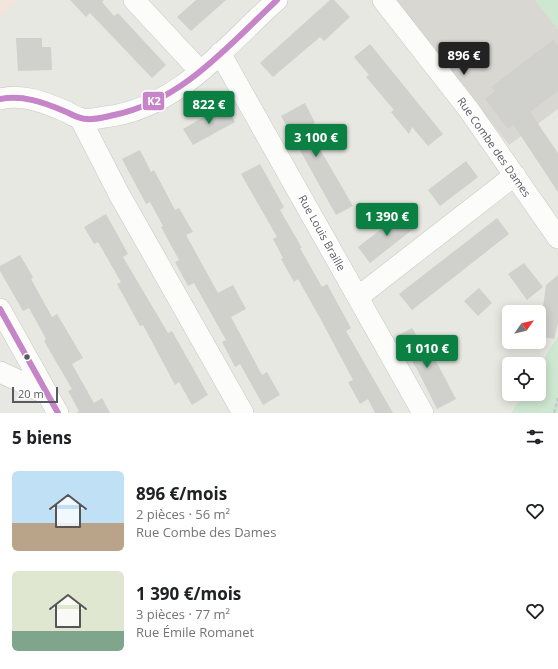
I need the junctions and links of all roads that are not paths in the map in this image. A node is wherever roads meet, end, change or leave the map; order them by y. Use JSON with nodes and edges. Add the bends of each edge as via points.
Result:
{"nodes":[{"id":1,"x":134,"y":0,"type":"edge"},
{"id":2,"x":277,"y":0,"type":"edge"},
{"id":3,"x":383,"y":0,"type":"edge"},
{"id":4,"x":220,"y":53,"type":"junction"},
{"id":5,"x":200,"y":71,"type":"junction"},
{"id":6,"x":0,"y":99,"type":"edge"},
{"id":7,"x":80,"y":118,"type":"junction"},
{"id":8,"x":515,"y":175,"type":"junction"},
{"id":9,"x":558,"y":238,"type":"edge"},
{"id":10,"x":358,"y":297,"type":"junction"},
{"id":11,"x":0,"y":309,"type":"edge"},
{"id":12,"x":0,"y":372,"type":"edge"},
{"id":13,"x":47,"y":394,"type":"junction"},
{"id":14,"x":58,"y":413,"type":"edge"},
{"id":15,"x":243,"y":413,"type":"edge"},
{"id":16,"x":423,"y":413,"type":"edge"}],
"edges":[{"from":1,"to":5,"type":"street"},
{"from":2,"to":4,"type":"street"},
{"from":3,"to":8,"type":"street","name":"Rue Combe des Dames","via":[[469,110]]},
{"from":4,"to":5,"type":"street"},
{"from":4,"to":10,"type":"street","name":"Rue Louis Braille"},
{"from":5,"to":7,"type":"street","via":[[176,91],[150,106],[122,115],[83,120]]},
{"from":6,"to":7,"type":"street","via":[[37,99]]},
{"from":7,"to":15,"type":"street","via":[[119,194]]},
{"from":8,"to":9,"type":"street","name":"Rue Combe des Dames"},
{"from":8,"to":10,"type":"street"},
{"from":10,"to":16,"type":"street","name":"Rue Louis Braille"},
{"from":11,"to":13,"type":"street"},
{"from":12,"to":13,"type":"street"},
{"from":13,"to":14,"type":"street"}]}
